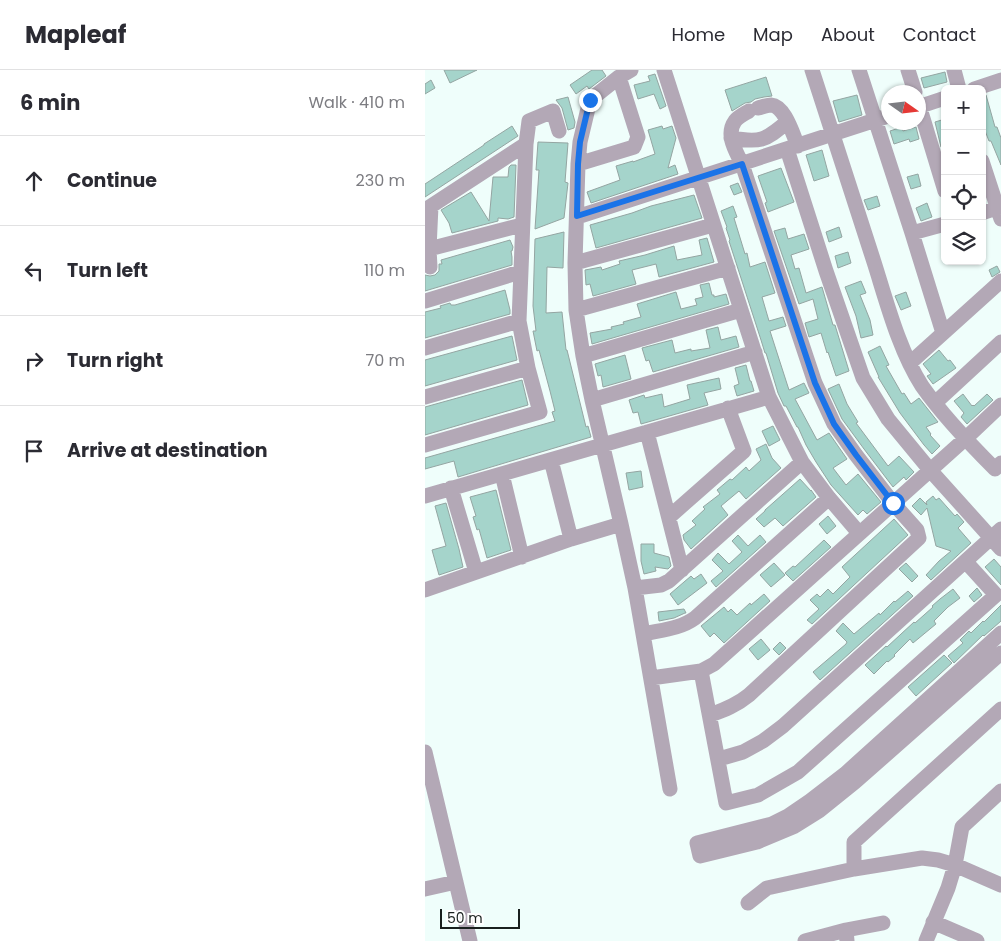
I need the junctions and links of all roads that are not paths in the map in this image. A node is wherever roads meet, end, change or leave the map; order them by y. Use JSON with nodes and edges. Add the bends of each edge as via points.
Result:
{"nodes":[{"id":1,"x":664,"y":70,"type":"edge"},
{"id":2,"x":812,"y":70,"type":"edge"},
{"id":3,"x":859,"y":70,"type":"edge"},
{"id":4,"x":908,"y":70,"type":"edge"},
{"id":5,"x":954,"y":70,"type":"edge"},
{"id":6,"x":999,"y":70,"type":"edge"},
{"id":7,"x":625,"y":74,"type":"edge"},
{"id":8,"x":1001,"y":78,"type":"edge"},
{"id":9,"x":913,"y":85,"type":"edge"},
{"id":10,"x":958,"y":85,"type":"edge"},
{"id":11,"x":984,"y":85,"type":"edge"},
{"id":12,"x":941,"y":99,"type":"edge"},
{"id":13,"x":926,"y":101,"type":"edge"},
{"id":14,"x":881,"y":116,"type":"edge"},
{"id":15,"x":881,"y":118,"type":"edge"},
{"id":16,"x":787,"y":122,"type":"junction"},
{"id":17,"x":926,"y":128,"type":"edge"},
{"id":18,"x":885,"y":130,"type":"edge"},
{"id":19,"x":559,"y":131,"type":"dead end"},
{"id":20,"x":833,"y":134,"type":"junction"},
{"id":21,"x":731,"y":138,"type":"junction"},
{"id":22,"x":526,"y":144,"type":"junction"},
{"id":23,"x":792,"y":148,"type":"junction"},
{"id":24,"x":578,"y":164,"type":"junction"},
{"id":25,"x":742,"y":164,"type":"junction"},
{"id":26,"x":986,"y":173,"type":"edge"},
{"id":27,"x":698,"y":178,"type":"junction"},
{"id":28,"x":941,"y":178,"type":"edge"},
{"id":29,"x":428,"y":208,"type":"edge"},
{"id":30,"x":986,"y":213,"type":"edge"},
{"id":31,"x":999,"y":214,"type":"edge"},
{"id":32,"x":577,"y":216,"type":"junction"},
{"id":33,"x":523,"y":225,"type":"junction"},
{"id":34,"x":713,"y":225,"type":"junction"},
{"id":35,"x":941,"y":225,"type":"edge"},
{"id":36,"x":912,"y":233,"type":"junction"},
{"id":37,"x":429,"y":249,"type":"junction"},
{"id":38,"x":575,"y":264,"type":"junction"},
{"id":39,"x":430,"y":267,"type":"dead end"},
{"id":40,"x":728,"y":268,"type":"junction"},
{"id":41,"x":520,"y":272,"type":"junction"},
{"id":42,"x":1001,"y":281,"type":"edge"},
{"id":43,"x":425,"y":301,"type":"edge"},
{"id":44,"x":576,"y":310,"type":"junction"},
{"id":45,"x":741,"y":310,"type":"junction"},
{"id":46,"x":519,"y":321,"type":"junction"},
{"id":47,"x":943,"y":332,"type":"junction"},
{"id":48,"x":1001,"y":342,"type":"edge"},
{"id":49,"x":425,"y":348,"type":"edge"},
{"id":50,"x":755,"y":352,"type":"junction"},
{"id":51,"x":583,"y":356,"type":"junction"},
{"id":52,"x":910,"y":363,"type":"junction"},
{"id":53,"x":528,"y":368,"type":"junction"},
{"id":54,"x":425,"y":397,"type":"edge"},
{"id":55,"x":769,"y":397,"type":"junction"},
{"id":56,"x":592,"y":400,"type":"junction"},
{"id":57,"x":935,"y":403,"type":"junction"},
{"id":58,"x":1001,"y":405,"type":"edge"},
{"id":59,"x":728,"y":408,"type":"junction"},
{"id":60,"x":647,"y":432,"type":"junction"},
{"id":61,"x":965,"y":439,"type":"junction"},
{"id":62,"x":425,"y":445,"type":"edge"},
{"id":63,"x":603,"y":445,"type":"junction"},
{"id":64,"x":551,"y":460,"type":"junction"},
{"id":65,"x":802,"y":462,"type":"junction"},
{"id":66,"x":1001,"y":464,"type":"edge"},
{"id":67,"x":930,"y":470,"type":"junction"},
{"id":68,"x":502,"y":474,"type":"junction"},
{"id":69,"x":451,"y":488,"type":"junction"},
{"id":70,"x":425,"y":496,"type":"edge"},
{"id":71,"x":829,"y":498,"type":"junction"},
{"id":72,"x":893,"y":503,"type":"junction"},
{"id":73,"x":669,"y":517,"type":"junction"},
{"id":74,"x":621,"y":524,"type":"junction"},
{"id":75,"x":859,"y":533,"type":"junction"},
{"id":76,"x":998,"y":539,"type":"edge"},
{"id":77,"x":571,"y":540,"type":"junction"},
{"id":78,"x":522,"y":557,"type":"junction"},
{"id":79,"x":966,"y":562,"type":"junction"},
{"id":80,"x":682,"y":570,"type":"junction"},
{"id":81,"x":476,"y":572,"type":"junction"},
{"id":82,"x":425,"y":588,"type":"edge"},
{"id":83,"x":635,"y":588,"type":"junction"},
{"id":84,"x":1001,"y":633,"type":"edge"},
{"id":85,"x":644,"y":634,"type":"junction"},
{"id":86,"x":1001,"y":653,"type":"edge"},
{"id":87,"x":701,"y":671,"type":"junction"},
{"id":88,"x":651,"y":678,"type":"junction"},
{"id":89,"x":1001,"y":709,"type":"edge"},
{"id":90,"x":710,"y":715,"type":"junction"},
{"id":91,"x":425,"y":752,"type":"edge"},
{"id":92,"x":719,"y":759,"type":"junction"},
{"id":93,"x":670,"y":789,"type":"dead end"},
{"id":94,"x":1001,"y":791,"type":"edge"},
{"id":95,"x":955,"y":865,"type":"junction"},
{"id":96,"x":854,"y":869,"type":"junction"},
{"id":97,"x":456,"y":882,"type":"junction"},
{"id":98,"x":1001,"y":885,"type":"edge"},
{"id":99,"x":425,"y":889,"type":"edge"},
{"id":100,"x":748,"y":903,"type":"dead end"},
{"id":101,"x":933,"y":922,"type":"junction"},
{"id":102,"x":883,"y":923,"type":"dead end"},
{"id":103,"x":847,"y":936,"type":"edge"},
{"id":104,"x":470,"y":941,"type":"edge"},
{"id":105,"x":805,"y":941,"type":"edge"},
{"id":106,"x":925,"y":941,"type":"edge"},
{"id":107,"x":977,"y":941,"type":"edge"}],
"edges":[{"from":1,"to":27,"type":"street"},
{"from":2,"to":20,"type":"street"},
{"from":3,"to":14,"type":"street"},
{"from":4,"to":9,"type":"street"},
{"from":5,"to":10,"type":"street"},
{"from":6,"to":8,"type":"street"},
{"from":7,"to":24,"type":"street","via":[[590,100]]},
{"from":7,"to":24,"type":"street","via":[[638,137],[633,147]]},
{"from":8,"to":11,"type":"street"},
{"from":12,"to":13,"type":"street"},
{"from":15,"to":20,"type":"street"},
{"from":16,"to":21,"type":"street","via":[[764,139]]},
{"from":16,"to":21,"type":"street","via":[[778,108],[771,105],[753,110],[736,120]]},
{"from":16,"to":23,"type":"street"},
{"from":17,"to":28,"type":"street"},
{"from":18,"to":36,"type":"street"},
{"from":19,"to":22,"type":"street","via":[[553,111],[529,121]]},
{"from":20,"to":23,"type":"street"},
{"from":20,"to":52,"type":"street"},
{"from":21,"to":25,"type":"street"},
{"from":22,"to":29,"type":"street"},
{"from":22,"to":33,"type":"street"},
{"from":23,"to":25,"type":"street"},
{"from":23,"to":67,"type":"street","via":[[826,271],[863,378],[888,419]]},
{"from":24,"to":32,"type":"street"},
{"from":25,"to":27,"type":"street"},
{"from":25,"to":72,"type":"street","via":[[815,383],[834,424]]},
{"from":26,"to":31,"type":"street"},
{"from":27,"to":32,"type":"street"},
{"from":27,"to":34,"type":"street"},
{"from":29,"to":37,"type":"street"},
{"from":30,"to":31,"type":"street"},
{"from":32,"to":38,"type":"street"},
{"from":33,"to":37,"type":"street"},
{"from":33,"to":41,"type":"street"},
{"from":34,"to":38,"type":"street"},
{"from":34,"to":40,"type":"street"},
{"from":35,"to":36,"type":"street"},
{"from":36,"to":47,"type":"street"},
{"from":37,"to":39,"type":"street"},
{"from":38,"to":44,"type":"street"},
{"from":40,"to":44,"type":"street"},
{"from":40,"to":45,"type":"street"},
{"from":41,"to":43,"type":"street"},
{"from":41,"to":46,"type":"street"},
{"from":42,"to":47,"type":"street"},
{"from":44,"to":51,"type":"street"},
{"from":45,"to":50,"type":"street"},
{"from":45,"to":51,"type":"street"},
{"from":46,"to":49,"type":"street"},
{"from":46,"to":53,"type":"street"},
{"from":47,"to":52,"type":"street"},
{"from":48,"to":57,"type":"street"},
{"from":50,"to":55,"type":"street"},
{"from":50,"to":56,"type":"street"},
{"from":51,"to":56,"type":"street"},
{"from":52,"to":57,"type":"street"},
{"from":53,"to":54,"type":"street"},
{"from":53,"to":62,"type":"street","via":[[540,412]]},
{"from":55,"to":59,"type":"street"},
{"from":55,"to":65,"type":"street"},
{"from":56,"to":63,"type":"street"},
{"from":57,"to":61,"type":"street"},
{"from":58,"to":61,"type":"street"},
{"from":59,"to":60,"type":"street"},
{"from":59,"to":73,"type":"street","via":[[744,451]]},
{"from":60,"to":63,"type":"street"},
{"from":60,"to":73,"type":"street"},
{"from":61,"to":66,"type":"street","via":[[995,469]]},
{"from":61,"to":67,"type":"street"},
{"from":63,"to":64,"type":"street"},
{"from":63,"to":74,"type":"street"},
{"from":64,"to":68,"type":"street"},
{"from":64,"to":77,"type":"street"},
{"from":65,"to":71,"type":"street"},
{"from":65,"to":80,"type":"street"},
{"from":67,"to":72,"type":"street"},
{"from":67,"to":76,"type":"street"},
{"from":68,"to":69,"type":"street"},
{"from":68,"to":78,"type":"street"},
{"from":69,"to":70,"type":"street"},
{"from":69,"to":81,"type":"street"},
{"from":71,"to":75,"type":"street"},
{"from":71,"to":85,"type":"street","via":[[695,618],[679,627]]},
{"from":72,"to":75,"type":"street"},
{"from":72,"to":90,"type":"street","via":[[917,530],[919,538],[749,695]]},
{"from":73,"to":80,"type":"street"},
{"from":74,"to":77,"type":"street"},
{"from":74,"to":83,"type":"street"},
{"from":75,"to":87,"type":"street","via":[[714,664]]},
{"from":76,"to":79,"type":"street"},
{"from":77,"to":78,"type":"street"},
{"from":78,"to":81,"type":"street"},
{"from":79,"to":92,"type":"street","via":[[783,726],[743,752]]},
{"from":79,"to":92,"type":"street","via":[[996,595],[797,772],[758,795],[727,803]]},
{"from":80,"to":83,"type":"street","via":[[661,585]]},
{"from":81,"to":82,"type":"street"},
{"from":83,"to":85,"type":"street"},
{"from":84,"to":86,"type":"street","via":[[845,774],[810,801],[772,824],[697,843],[701,856],[757,842],[795,826],[819,811]]},
{"from":85,"to":88,"type":"street"},
{"from":87,"to":88,"type":"street"},
{"from":87,"to":90,"type":"street"},
{"from":88,"to":93,"type":"street"},
{"from":89,"to":96,"type":"street","via":[[854,842]]},
{"from":90,"to":92,"type":"street"},
{"from":91,"to":97,"type":"street"},
{"from":94,"to":95,"type":"street","via":[[962,827]]},
{"from":95,"to":96,"type":"street","via":[[922,858]]},
{"from":95,"to":98,"type":"street"},
{"from":95,"to":101,"type":"street"},
{"from":96,"to":100,"type":"street","via":[[767,888]]},
{"from":97,"to":99,"type":"street"},
{"from":97,"to":104,"type":"street"},
{"from":101,"to":106,"type":"street"},
{"from":101,"to":107,"type":"street"},
{"from":102,"to":103,"type":"street"},
{"from":103,"to":105,"type":"street"}]}
